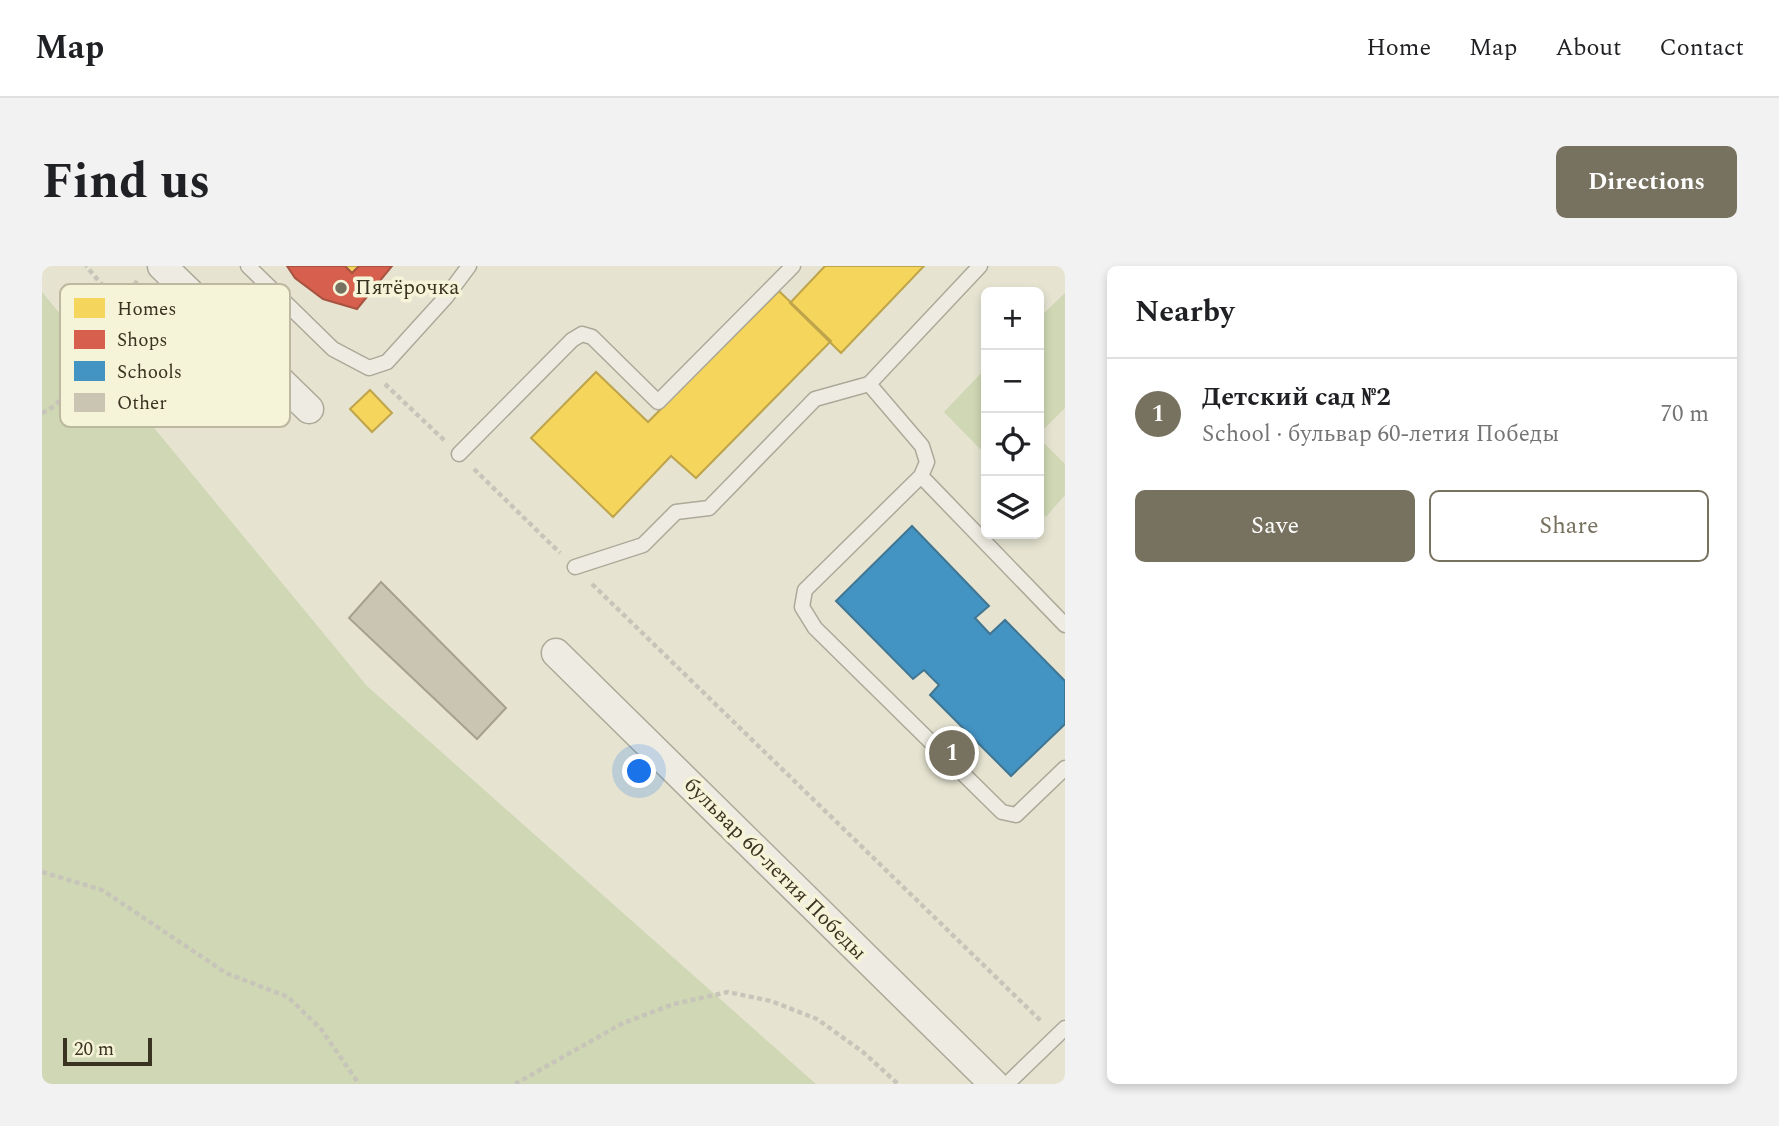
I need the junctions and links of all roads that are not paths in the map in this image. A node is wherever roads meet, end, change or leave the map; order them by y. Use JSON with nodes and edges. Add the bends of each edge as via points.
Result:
{"nodes":[{"id":1,"x":248,"y":266,"type":"edge"},
{"id":2,"x":469,"y":266,"type":"edge"},
{"id":3,"x":793,"y":266,"type":"edge"},
{"id":4,"x":980,"y":266,"type":"edge"},
{"id":5,"x":152,"y":269,"type":"edge"},
{"id":6,"x":174,"y":284,"type":"edge"},
{"id":7,"x":266,"y":284,"type":"edge"},
{"id":8,"x":290,"y":307,"type":"edge"},
{"id":9,"x":869,"y":384,"type":"junction"},
{"id":10,"x":290,"y":391,"type":"edge"},
{"id":11,"x":309,"y":409,"type":"dead end"},
{"id":12,"x":459,"y":454,"type":"road end"},
{"id":13,"x":921,"y":476,"type":"junction"},
{"id":14,"x":575,"y":567,"type":"road end"},
{"id":15,"x":1065,"y":625,"type":"edge"},
{"id":16,"x":556,"y":653,"type":"dead end"},
{"id":17,"x":1065,"y":768,"type":"edge"},
{"id":18,"x":1061,"y":1032,"type":"edge"},
{"id":19,"x":994,"y":1084,"type":"edge"},
{"id":20,"x":1007,"y":1084,"type":"edge"}],
"edges":[{"from":1,"to":7,"type":"lane"},
{"from":2,"to":8,"type":"lane","via":[[387,362],[369,368],[333,349]]},
{"from":3,"to":12,"type":"lane","via":[[658,402],[592,337],[582,334]]},
{"from":4,"to":9,"type":"lane"},
{"from":5,"to":6,"type":"street"},
{"from":9,"to":13,"type":"lane","via":[[922,446],[927,462]]},
{"from":9,"to":14,"type":"lane","via":[[815,399],[709,508],[676,512],[643,545]]},
{"from":10,"to":11,"type":"street"},
{"from":13,"to":15,"type":"lane"},
{"from":13,"to":17,"type":"lane","via":[[805,590],[802,607],[816,628],[1002,812],[1016,815]]},
{"from":16,"to":19,"type":"street","name":"бульвар 60-летия Победы"},
{"from":18,"to":20,"type":"lane"}]}
